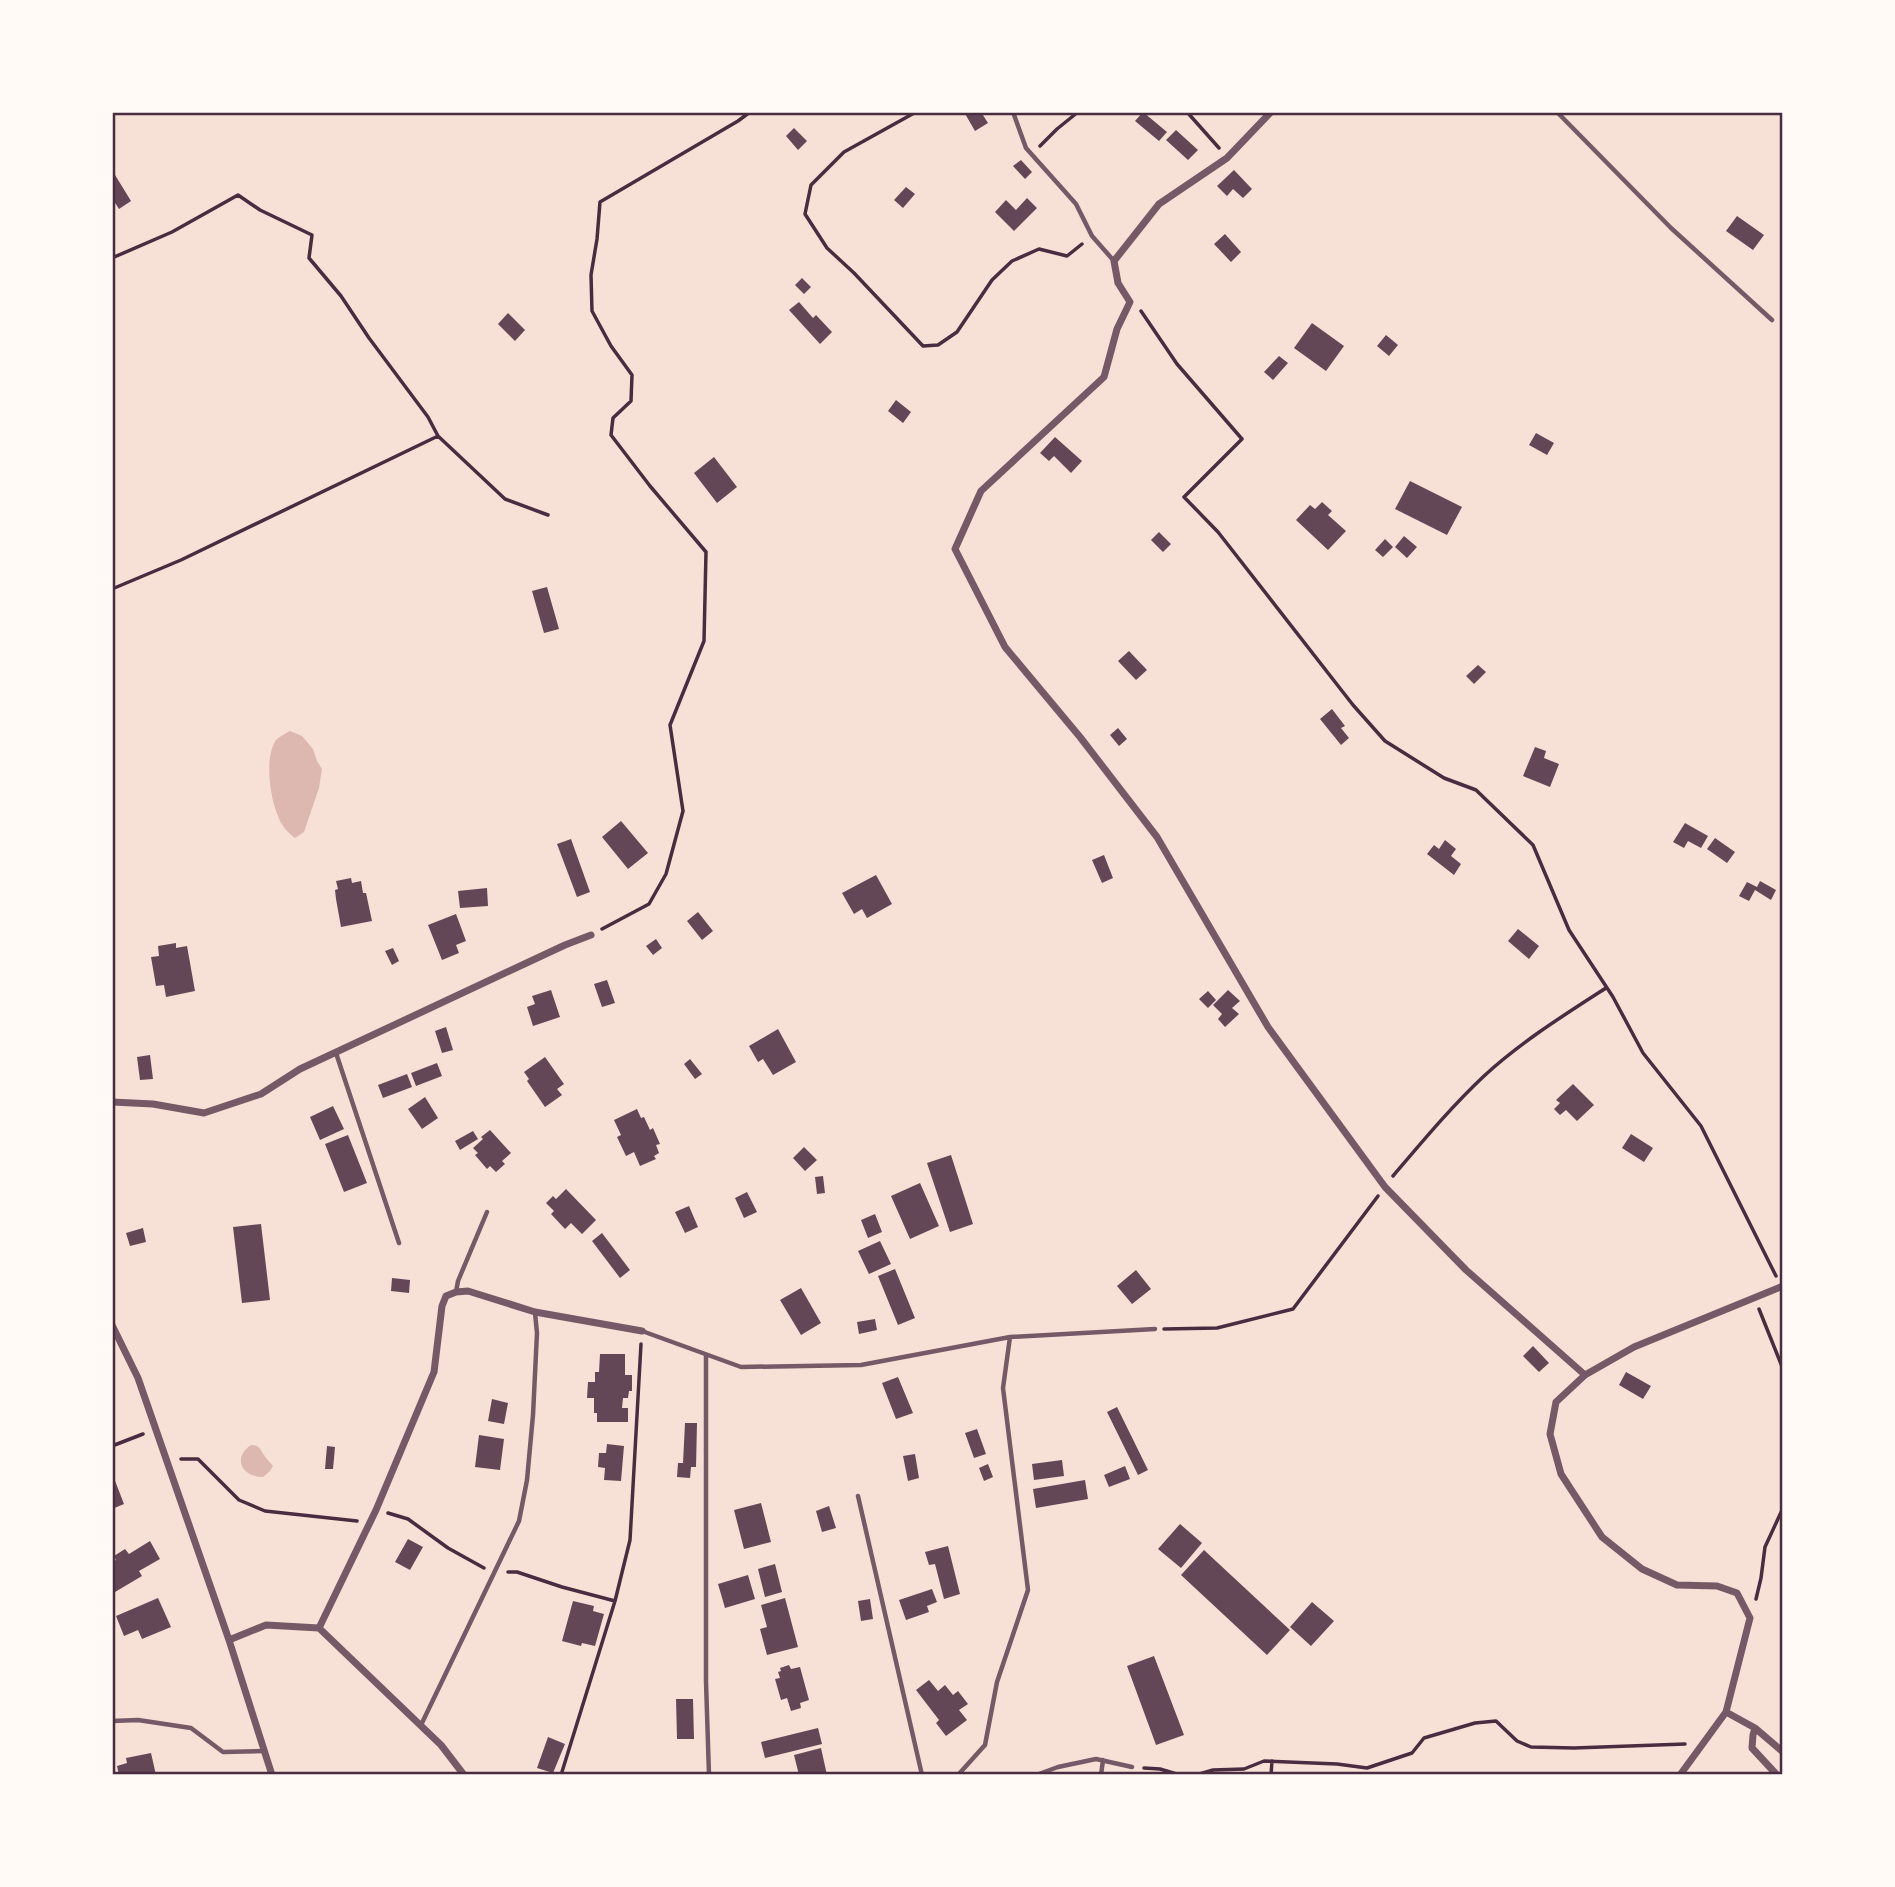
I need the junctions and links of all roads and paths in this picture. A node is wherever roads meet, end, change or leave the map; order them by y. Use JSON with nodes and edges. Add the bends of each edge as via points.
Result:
{"nodes":[{"id":1,"x":750,"y":112,"type":"edge"},
{"id":2,"x":916,"y":112,"type":"edge"},
{"id":3,"x":1013,"y":112,"type":"edge"},
{"id":4,"x":1078,"y":112,"type":"edge"},
{"id":5,"x":1187,"y":112,"type":"edge"},
{"id":6,"x":1271,"y":112,"type":"edge"},
{"id":7,"x":1557,"y":112,"type":"edge"},
{"id":8,"x":1032,"y":154,"type":"junction"},
{"id":9,"x":1227,"y":158,"type":"junction"},
{"id":10,"x":1092,"y":236,"type":"junction"},
{"id":11,"x":112,"y":258,"type":"edge"},
{"id":12,"x":1114,"y":261,"type":"junction"},
{"id":13,"x":1130,"y":302,"type":"junction"},
{"id":14,"x":1772,"y":320,"type":"dead end"},
{"id":15,"x":438,"y":436,"type":"junction"},
{"id":16,"x":548,"y":515,"type":"dead end"},
{"id":17,"x":112,"y":589,"type":"edge"},
{"id":18,"x":591,"y":935,"type":"joint"},
{"id":19,"x":1607,"y":987,"type":"junction"},
{"id":20,"x":336,"y":1053,"type":"junction"},
{"id":21,"x":112,"y":1102,"type":"edge"},
{"id":22,"x":1385,"y":1187,"type":"junction"},
{"id":23,"x":487,"y":1212,"type":"dead end"},
{"id":24,"x":399,"y":1242,"type":"dead end"},
{"id":25,"x":1782,"y":1287,"type":"edge"},
{"id":26,"x":456,"y":1292,"type":"junction"},
{"id":27,"x":1755,"y":1299,"type":"junction"},
{"id":28,"x":535,"y":1312,"type":"junction"},
{"id":29,"x":112,"y":1325,"type":"edge"},
{"id":30,"x":1155,"y":1329,"type":"joint"},
{"id":31,"x":642,"y":1331,"type":"junction"},
{"id":32,"x":1010,"y":1337,"type":"junction"},
{"id":33,"x":706,"y":1354,"type":"junction"},
{"id":34,"x":1783,"y":1369,"type":"edge"},
{"id":35,"x":1585,"y":1375,"type":"junction"},
{"id":36,"x":155,"y":1429,"type":"junction"},
{"id":37,"x":112,"y":1447,"type":"edge"},
{"id":38,"x":165,"y":1460,"type":"junction"},
{"id":39,"x":858,"y":1496,"type":"dead end"},
{"id":40,"x":1783,"y":1508,"type":"edge"},
{"id":41,"x":370,"y":1523,"type":"junction"},
{"id":42,"x":1751,"y":1618,"type":"junction"},
{"id":43,"x":319,"y":1628,"type":"junction"},
{"id":44,"x":229,"y":1640,"type":"junction"},
{"id":45,"x":1726,"y":1712,"type":"junction"},
{"id":46,"x":112,"y":1721,"type":"edge"},
{"id":47,"x":421,"y":1725,"type":"junction"},
{"id":48,"x":1755,"y":1728,"type":"junction"},
{"id":49,"x":1703,"y":1744,"type":"junction"},
{"id":50,"x":264,"y":1751,"type":"junction"},
{"id":51,"x":1783,"y":1752,"type":"edge"},
{"id":52,"x":1102,"y":1760,"type":"junction"},
{"id":53,"x":1272,"y":1761,"type":"junction"},
{"id":54,"x":1132,"y":1767,"type":"joint"},
{"id":55,"x":272,"y":1775,"type":"edge"},
{"id":56,"x":464,"y":1775,"type":"edge"},
{"id":57,"x":561,"y":1775,"type":"edge"},
{"id":58,"x":709,"y":1775,"type":"edge"},
{"id":59,"x":922,"y":1775,"type":"edge"},
{"id":60,"x":958,"y":1775,"type":"edge"},
{"id":61,"x":1036,"y":1775,"type":"edge"},
{"id":62,"x":1101,"y":1775,"type":"edge"},
{"id":63,"x":1180,"y":1775,"type":"edge"},
{"id":64,"x":1196,"y":1775,"type":"edge"},
{"id":65,"x":1271,"y":1775,"type":"edge"},
{"id":66,"x":1680,"y":1775,"type":"edge"},
{"id":67,"x":1777,"y":1775,"type":"edge"}],
"edges":[{"from":1,"to":18,"type":"path","via":[[600,202],[590,275],[592,311],[632,375],[631,401],[613,418],[611,435],[706,552],[704,641],[670,725],[683,811],[666,874],[649,904]]},
{"from":2,"to":10,"type":"path","via":[[845,152],[811,185],[804,214],[827,248],[923,346],[937,345],[957,332],[992,281],[1012,261],[1039,249],[1067,256]]},
{"from":3,"to":8,"type":"lane"},
{"from":4,"to":8,"type":"path"},
{"from":5,"to":9,"type":"path"},
{"from":6,"to":9,"type":"street"},
{"from":7,"to":14,"type":"lane","via":[[1671,228]]},
{"from":8,"to":10,"type":"lane","via":[[1076,204]]},
{"from":9,"to":12,"type":"street","via":[[1159,204]]},
{"from":10,"to":12,"type":"lane"},
{"from":11,"to":15,"type":"path","via":[[172,232],[237,195],[312,235],[309,258],[341,296]]},
{"from":12,"to":13,"type":"street","via":[[1118,283]]},
{"from":13,"to":19,"type":"path","via":[[1143,312],[1177,364],[1242,439],[1184,497],[1218,532],[1385,741],[1444,778],[1475,790],[1533,845],[1569,930]]},
{"from":13,"to":22,"type":"street","via":[[1104,377],[981,491],[955,549],[1005,647],[1157,837],[1268,1027]]},
{"from":15,"to":16,"type":"path","via":[[505,499]]},
{"from":15,"to":17,"type":"path"},
{"from":18,"to":20,"type":"street"},
{"from":19,"to":22,"type":"path","via":[[1549,1024],[1484,1076]]},
{"from":19,"to":25,"type":"path","via":[[1643,1053],[1701,1126]]},
{"from":20,"to":21,"type":"street","via":[[261,1094],[204,1113]]},
{"from":20,"to":24,"type":"lane"},
{"from":22,"to":30,"type":"path","via":[[1293,1309],[1217,1328]]},
{"from":22,"to":35,"type":"street","via":[[1466,1270]]},
{"from":23,"to":26,"type":"lane"},
{"from":25,"to":27,"type":"street"},
{"from":26,"to":28,"type":"street","via":[[468,1291]]},
{"from":26,"to":41,"type":"street","via":[[446,1296],[442,1306],[434,1372]]},
{"from":27,"to":34,"type":"path"},
{"from":27,"to":35,"type":"street","via":[[1634,1347]]},
{"from":28,"to":31,"type":"street"},
{"from":28,"to":47,"type":"lane","via":[[533,1415],[519,1521]]},
{"from":29,"to":36,"type":"street","via":[[138,1378]]},
{"from":30,"to":32,"type":"lane"},
{"from":31,"to":33,"type":"lane"},
{"from":31,"to":57,"type":"path","via":[[630,1540]]},
{"from":32,"to":33,"type":"lane","via":[[861,1365],[741,1367]]},
{"from":32,"to":60,"type":"lane","via":[[1003,1388],[1028,1590],[997,1682],[985,1745]]},
{"from":33,"to":58,"type":"lane"},
{"from":35,"to":42,"type":"street","via":[[1556,1402],[1550,1434],[1561,1474],[1602,1537],[1642,1569],[1677,1585],[1717,1586],[1737,1593]]},
{"from":36,"to":37,"type":"path"},
{"from":36,"to":38,"type":"street"},
{"from":38,"to":41,"type":"path","via":[[198,1459],[239,1500],[265,1510]]},
{"from":38,"to":44,"type":"street"},
{"from":39,"to":59,"type":"lane"},
{"from":40,"to":42,"type":"path","via":[[1765,1546]]},
{"from":41,"to":43,"type":"street"},
{"from":42,"to":45,"type":"street"},
{"from":43,"to":44,"type":"street","via":[[266,1625]]},
{"from":43,"to":47,"type":"street"},
{"from":44,"to":50,"type":"street"},
{"from":45,"to":48,"type":"street"},
{"from":45,"to":49,"type":"street"},
{"from":46,"to":50,"type":"lane","via":[[191,1728],[223,1752]]},
{"from":47,"to":56,"type":"street"},
{"from":48,"to":51,"type":"street"},
{"from":48,"to":67,"type":"street","via":[[1752,1748]]},
{"from":49,"to":53,"type":"path","via":[[1531,1747],[1517,1741],[1496,1721],[1424,1738],[1412,1753],[1367,1768]]},
{"from":49,"to":66,"type":"street"},
{"from":50,"to":55,"type":"street"},
{"from":52,"to":54,"type":"lane"},
{"from":52,"to":61,"type":"lane"},
{"from":52,"to":62,"type":"lane"},
{"from":53,"to":64,"type":"path"},
{"from":53,"to":65,"type":"path"},
{"from":54,"to":63,"type":"path"}]}
